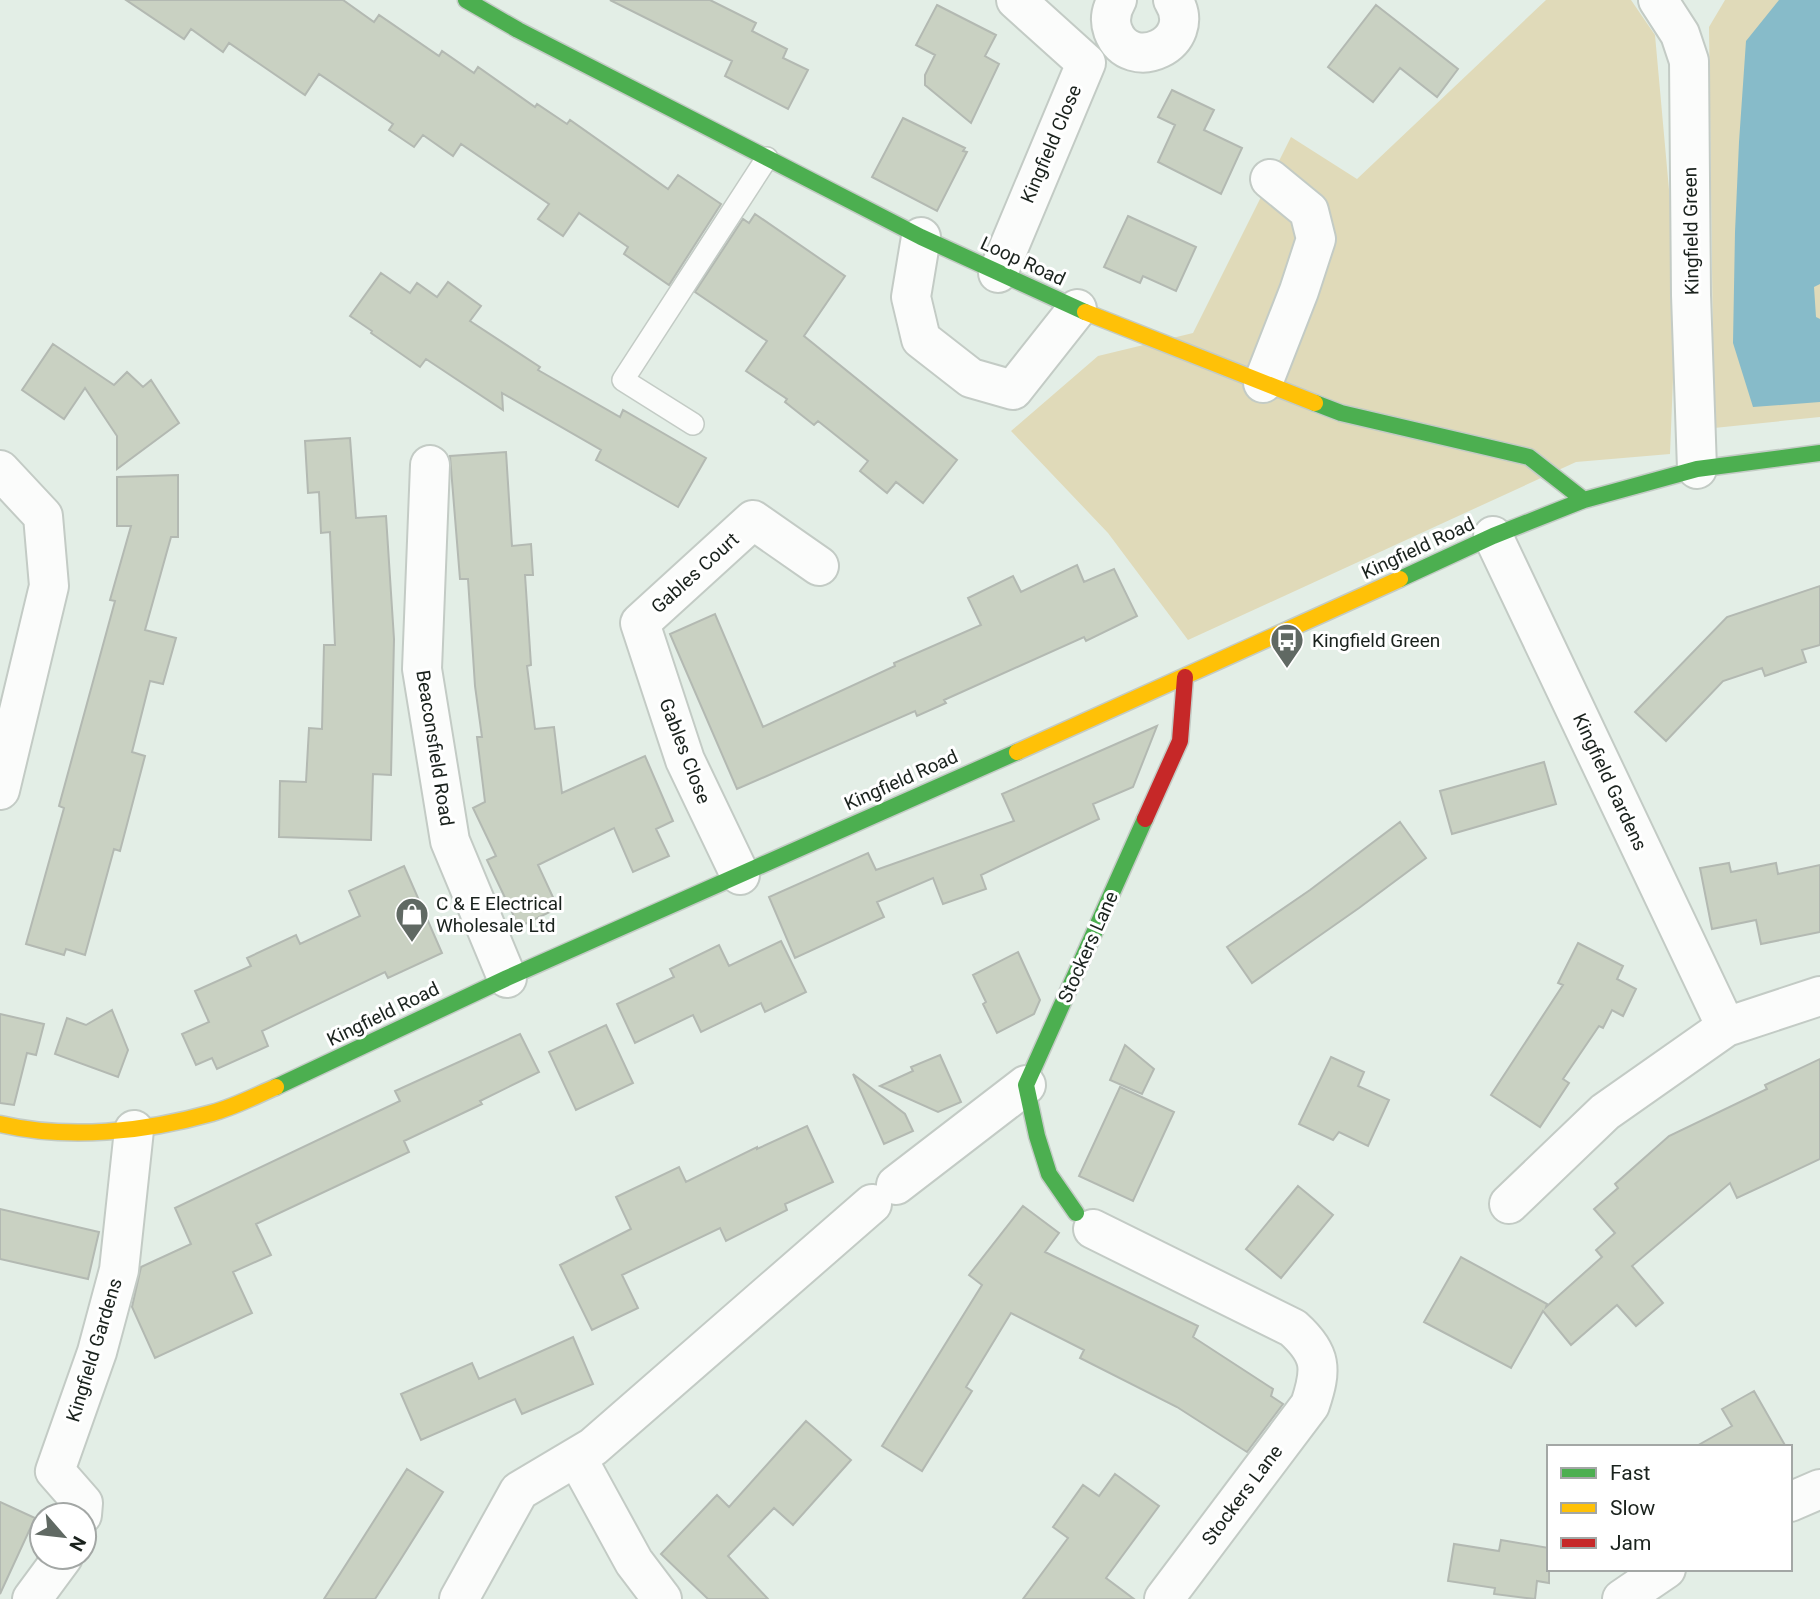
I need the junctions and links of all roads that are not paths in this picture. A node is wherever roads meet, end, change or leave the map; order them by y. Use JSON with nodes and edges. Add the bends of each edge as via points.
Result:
{"nodes":[{"id":1,"x":466,"y":0,"type":"edge"},
{"id":2,"x":1016,"y":0,"type":"edge"},
{"id":3,"x":1173,"y":0,"type":"edge"},
{"id":4,"x":1658,"y":0,"type":"edge"},
{"id":5,"x":1115,"y":17,"type":"edge"},
{"id":6,"x":1086,"y":63,"type":"junction"},
{"id":7,"x":768,"y":158,"type":"junction"},
{"id":8,"x":1270,"y":179,"type":"dead end"},
{"id":9,"x":921,"y":237,"type":"junction"},
{"id":10,"x":998,"y":273,"type":"junction"},
{"id":11,"x":1077,"y":309,"type":"junction"},
{"id":12,"x":1263,"y":383,"type":"junction"},
{"id":13,"x":692,"y":425,"type":"dead end"},
{"id":14,"x":1820,"y":453,"type":"edge"},
{"id":15,"x":430,"y":465,"type":"dead end"},
{"id":16,"x":1697,"y":469,"type":"junction"},
{"id":17,"x":0,"y":470,"type":"edge"},
{"id":18,"x":1584,"y":500,"type":"junction"},
{"id":19,"x":1493,"y":536,"type":"junction"},
{"id":20,"x":818,"y":566,"type":"dead end"},
{"id":21,"x":639,"y":623,"type":"joint"},
{"id":22,"x":1185,"y":677,"type":"junction"},
{"id":23,"x":0,"y":790,"type":"edge"},
{"id":24,"x":740,"y":875,"type":"junction"},
{"id":25,"x":507,"y":978,"type":"junction"},
{"id":26,"x":1820,"y":996,"type":"edge"},
{"id":27,"x":1726,"y":1027,"type":"junction"},
{"id":28,"x":1026,"y":1085,"type":"junction"},
{"id":29,"x":0,"y":1124,"type":"edge"},
{"id":30,"x":134,"y":1130,"type":"junction"},
{"id":31,"x":1509,"y":1204,"type":"dead end"},
{"id":32,"x":1084,"y":1221,"type":"joint"},
{"id":33,"x":577,"y":1458,"type":"junction"},
{"id":34,"x":1820,"y":1489,"type":"edge"},
{"id":35,"x":81,"y":1501,"type":"edge"},
{"id":36,"x":1792,"y":1501,"type":"edge"},
{"id":37,"x":53,"y":1571,"type":"edge"},
{"id":38,"x":1662,"y":1571,"type":"edge"},
{"id":39,"x":32,"y":1599,"type":"edge"},
{"id":40,"x":459,"y":1599,"type":"edge"},
{"id":41,"x":662,"y":1599,"type":"edge"},
{"id":42,"x":1164,"y":1599,"type":"edge"},
{"id":43,"x":1622,"y":1599,"type":"edge"}],
"edges":[{"from":1,"to":7,"type":"main road","name":"Loop Road"},
{"from":2,"to":6,"type":"street","name":"Kingfield Close"},
{"from":3,"to":5,"type":"street","via":[[1178,29],[1172,40],[1153,52],[1142,53],[1121,44]]},
{"from":4,"to":16,"type":"street","name":"Kingfield Green","via":[[1680,34],[1689,61]]},
{"from":5,"to":6,"type":"street"},
{"from":6,"to":10,"type":"street","name":"Kingfield Close"},
{"from":7,"to":9,"type":"main road","name":"Loop Road"},
{"from":7,"to":13,"type":"lane","via":[[623,380]]},
{"from":8,"to":12,"type":"street","via":[[1308,211],[1316,239]]},
{"from":9,"to":10,"type":"main road","name":"Loop Road"},
{"from":9,"to":11,"type":"street","via":[[911,297],[921,339],[971,378],[1013,390]]},
{"from":10,"to":11,"type":"main road","name":"Loop Road"},
{"from":11,"to":12,"type":"main road","name":"Loop Road"},
{"from":12,"to":18,"type":"main road","name":"Loop Road","via":[[1341,413],[1529,457]]},
{"from":14,"to":16,"type":"main road","name":"Kingfield Road"},
{"from":15,"to":25,"type":"street","name":"Beaconsfield Road","via":[[422,669],[450,841]]},
{"from":16,"to":18,"type":"main road","name":"Kingfield Road"},
{"from":17,"to":23,"type":"street","via":[[43,516],[49,586]]},
{"from":18,"to":19,"type":"main road","name":"Kingfield Road"},
{"from":19,"to":22,"type":"main road","name":"Kingfield Road"},
{"from":19,"to":27,"type":"street","name":"Kingfield Gardens"},
{"from":20,"to":21,"type":"street","name":"Gables Court","via":[[753,520]]},
{"from":21,"to":24,"type":"street","name":"Gables Close","via":[[685,760]]},
{"from":22,"to":24,"type":"main road","name":"Kingfield Road"},
{"from":22,"to":28,"type":"main road","name":"Stockers Lane","via":[[1180,741]]},
{"from":24,"to":25,"type":"main road","name":"Kingfield Road"},
{"from":25,"to":30,"type":"main road","name":"Kingfield Road","via":[[288,1083],[213,1113]]},
{"from":26,"to":27,"type":"street"},
{"from":27,"to":31,"type":"street","via":[[1605,1112]]},
{"from":28,"to":32,"type":"main road","name":"Stockers Lane","via":[[1049,1174]]},
{"from":28,"to":33,"type":"street","via":[[884,1195]]},
{"from":29,"to":30,"type":"main road","name":"Kingfield Road","via":[[62,1132]]},
{"from":30,"to":35,"type":"street","name":"Kingfield Gardens","via":[[119,1270],[97,1352],[55,1471]]},
{"from":32,"to":42,"type":"street","name":"Stockers Lane","via":[[1293,1328],[1309,1342],[1318,1360],[1319,1379],[1310,1405]]},
{"from":33,"to":40,"type":"street","via":[[519,1491]]},
{"from":33,"to":41,"type":"street","via":[[634,1562]]},
{"from":34,"to":36,"type":"street"},
{"from":37,"to":39,"type":"street"},
{"from":38,"to":43,"type":"street"}]}
